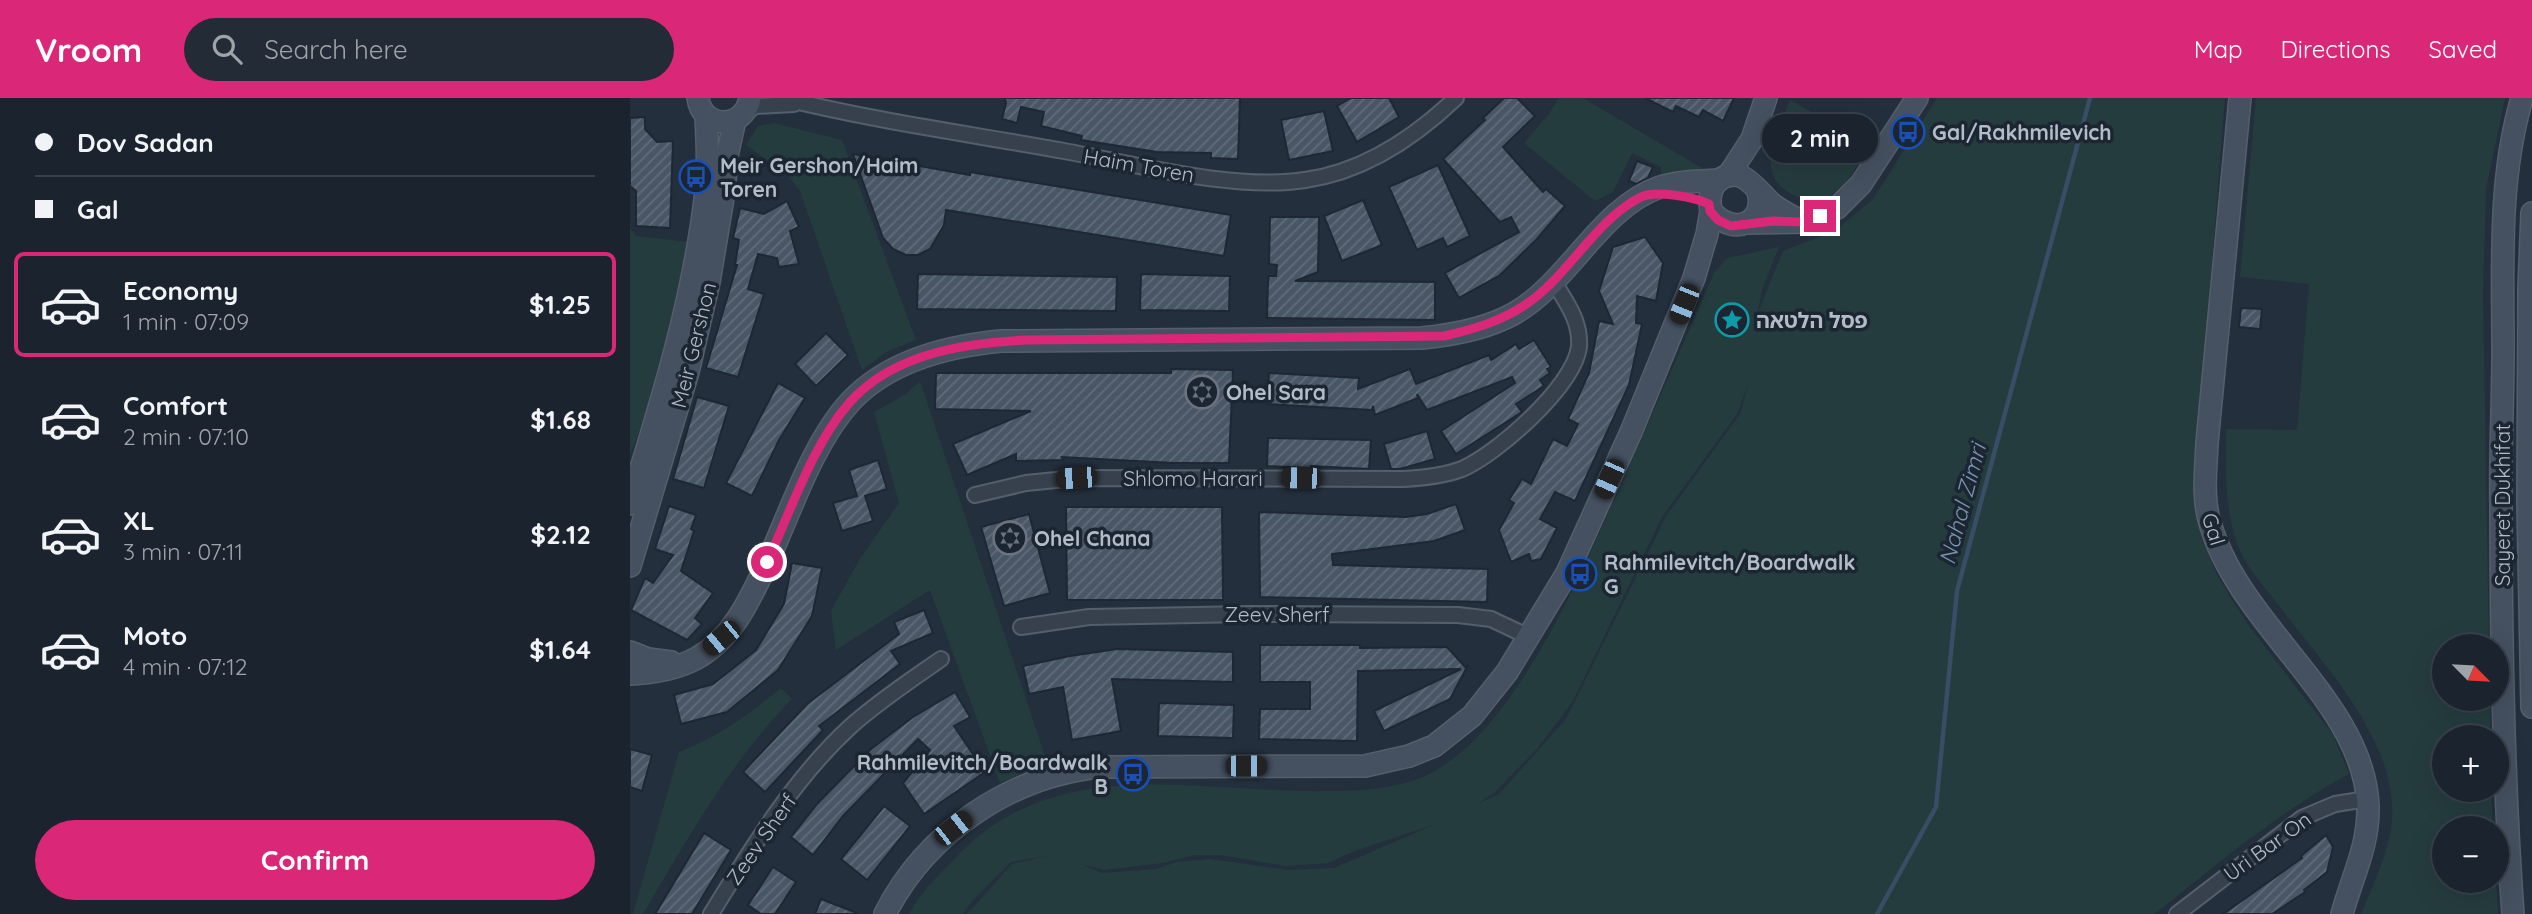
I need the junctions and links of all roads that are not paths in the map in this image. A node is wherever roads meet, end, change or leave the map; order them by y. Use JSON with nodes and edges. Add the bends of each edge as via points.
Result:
{"nodes":[{"id":1,"x":782,"y":98,"type":"edge"},
{"id":2,"x":1456,"y":98,"type":"edge"},
{"id":3,"x":1766,"y":98,"type":"edge"},
{"id":4,"x":1917,"y":98,"type":"edge"},
{"id":5,"x":2240,"y":98,"type":"edge"},
{"id":6,"x":2522,"y":98,"type":"edge"},
{"id":7,"x":803,"y":103,"type":"junction"},
{"id":8,"x":698,"y":104,"type":"edge"},
{"id":9,"x":742,"y":111,"type":"edge"},
{"id":10,"x":1752,"y":139,"type":"junction"},
{"id":11,"x":1723,"y":178,"type":"junction"},
{"id":12,"x":1754,"y":184,"type":"junction"},
{"id":13,"x":1643,"y":196,"type":"junction"},
{"id":14,"x":1710,"y":208,"type":"junction"},
{"id":15,"x":2532,"y":213,"type":"edge"},
{"id":16,"x":1805,"y":222,"type":"junction"},
{"id":17,"x":1739,"y":224,"type":"junction"},
{"id":18,"x":1694,"y":278,"type":"junction"},
{"id":19,"x":1554,"y":282,"type":"junction"},
{"id":20,"x":2502,"y":391,"type":"junction"},
{"id":21,"x":2530,"y":393,"type":"edge"},
{"id":22,"x":975,"y":495,"type":"dead end"},
{"id":23,"x":630,"y":504,"type":"edge"},
{"id":24,"x":630,"y":566,"type":"edge"},
{"id":25,"x":1021,"y":627,"type":"dead end"},
{"id":26,"x":1528,"y":638,"type":"junction"},
{"id":27,"x":630,"y":652,"type":"edge"},
{"id":28,"x":941,"y":659,"type":"dead end"},
{"id":29,"x":683,"y":663,"type":"junction"},
{"id":30,"x":630,"y":674,"type":"edge"},
{"id":31,"x":2532,"y":707,"type":"edge"},
{"id":32,"x":2367,"y":799,"type":"junction"},
{"id":33,"x":711,"y":914,"type":"edge"},
{"id":34,"x":886,"y":914,"type":"edge"},
{"id":35,"x":2177,"y":914,"type":"edge"},
{"id":36,"x":2342,"y":914,"type":"edge"},
{"id":37,"x":2513,"y":914,"type":"edge"}],
"edges":[{"from":1,"to":7,"type":"street","name":"Haim Toren"},
{"from":2,"to":7,"type":"street","name":"Haim Toren","via":[[1425,126],[1369,161],[1306,180],[1283,182],[1177,172]]},
{"from":3,"to":10,"type":"street"},
{"from":4,"to":16,"type":"street","via":[[1861,184],[1837,208]]},
{"from":5,"to":32,"type":"street","name":"Gal","via":[[2207,443],[2209,520],[2233,577],[2343,728],[2363,772]]},
{"from":6,"to":20,"type":"street","name":"Sayeret Dukhifat","via":[[2506,181]]},
{"from":7,"to":9,"type":"street","name":"Haim Toren"},
{"from":8,"to":9,"type":"street","via":[[720,123]]},
{"from":8,"to":23,"type":"street","name":"Meir Gershon","via":[[706,190],[692,278]]},
{"from":9,"to":24,"type":"street","name":"Meir Gershon","via":[[727,156],[709,282],[688,372]]},
{"from":10,"to":11,"type":"street"},
{"from":10,"to":12,"type":"street"},
{"from":11,"to":12,"type":"street","via":[[1742,176]]},
{"from":11,"to":13,"type":"street","via":[[1660,187]]},
{"from":11,"to":14,"type":"street","via":[[1711,190]]},
{"from":12,"to":16,"type":"street","via":[[1779,208]]},
{"from":12,"to":17,"type":"street","via":[[1758,210]]},
{"from":13,"to":14,"type":"street","via":[[1687,196]]},
{"from":13,"to":19,"type":"street","via":[[1606,224]]},
{"from":14,"to":17,"type":"street","via":[[1718,220]]},
{"from":14,"to":18,"type":"street"},
{"from":15,"to":21,"type":"street","name":"Sayeret Dukhifat"},
{"from":16,"to":17,"type":"street"},
{"from":17,"to":18,"type":"street","via":[[1707,256]]},
{"from":18,"to":26,"type":"street","via":[[1567,573]]},
{"from":19,"to":22,"type":"street","name":"Shlomo Harari","via":[[1576,319],[1579,347],[1570,373],[1502,445],[1461,469],[1403,480],[1076,478]]},
{"from":19,"to":29,"type":"street","via":[[1514,313],[1444,336],[1001,341],[951,349],[904,364],[852,401],[836,421],[746,607],[721,638],[697,658]]},
{"from":20,"to":21,"type":"street"},
{"from":20,"to":37,"type":"street","name":"Sayeret Dukhifat","via":[[2506,792]]},
{"from":21,"to":31,"type":"street","name":"Sayeret Dukhifat"},
{"from":25,"to":26,"type":"street","name":"Zeev Sherf","via":[[1089,617],[1458,615],[1491,619]]},
{"from":26,"to":34,"type":"street","via":[[1472,716],[1434,746],[1409,756],[1341,767],[1075,769],[1006,794],[942,837],[906,880]]},
{"from":27,"to":29,"type":"street"},
{"from":28,"to":33,"type":"street","name":"Zeev Sherf","via":[[873,708],[827,751],[776,815]]},
{"from":29,"to":30,"type":"street"},
{"from":32,"to":35,"type":"street","name":"Uri Bar On","via":[[2335,804],[2302,818]]},
{"from":32,"to":36,"type":"street","name":"Gal","via":[[2361,861]]}]}
